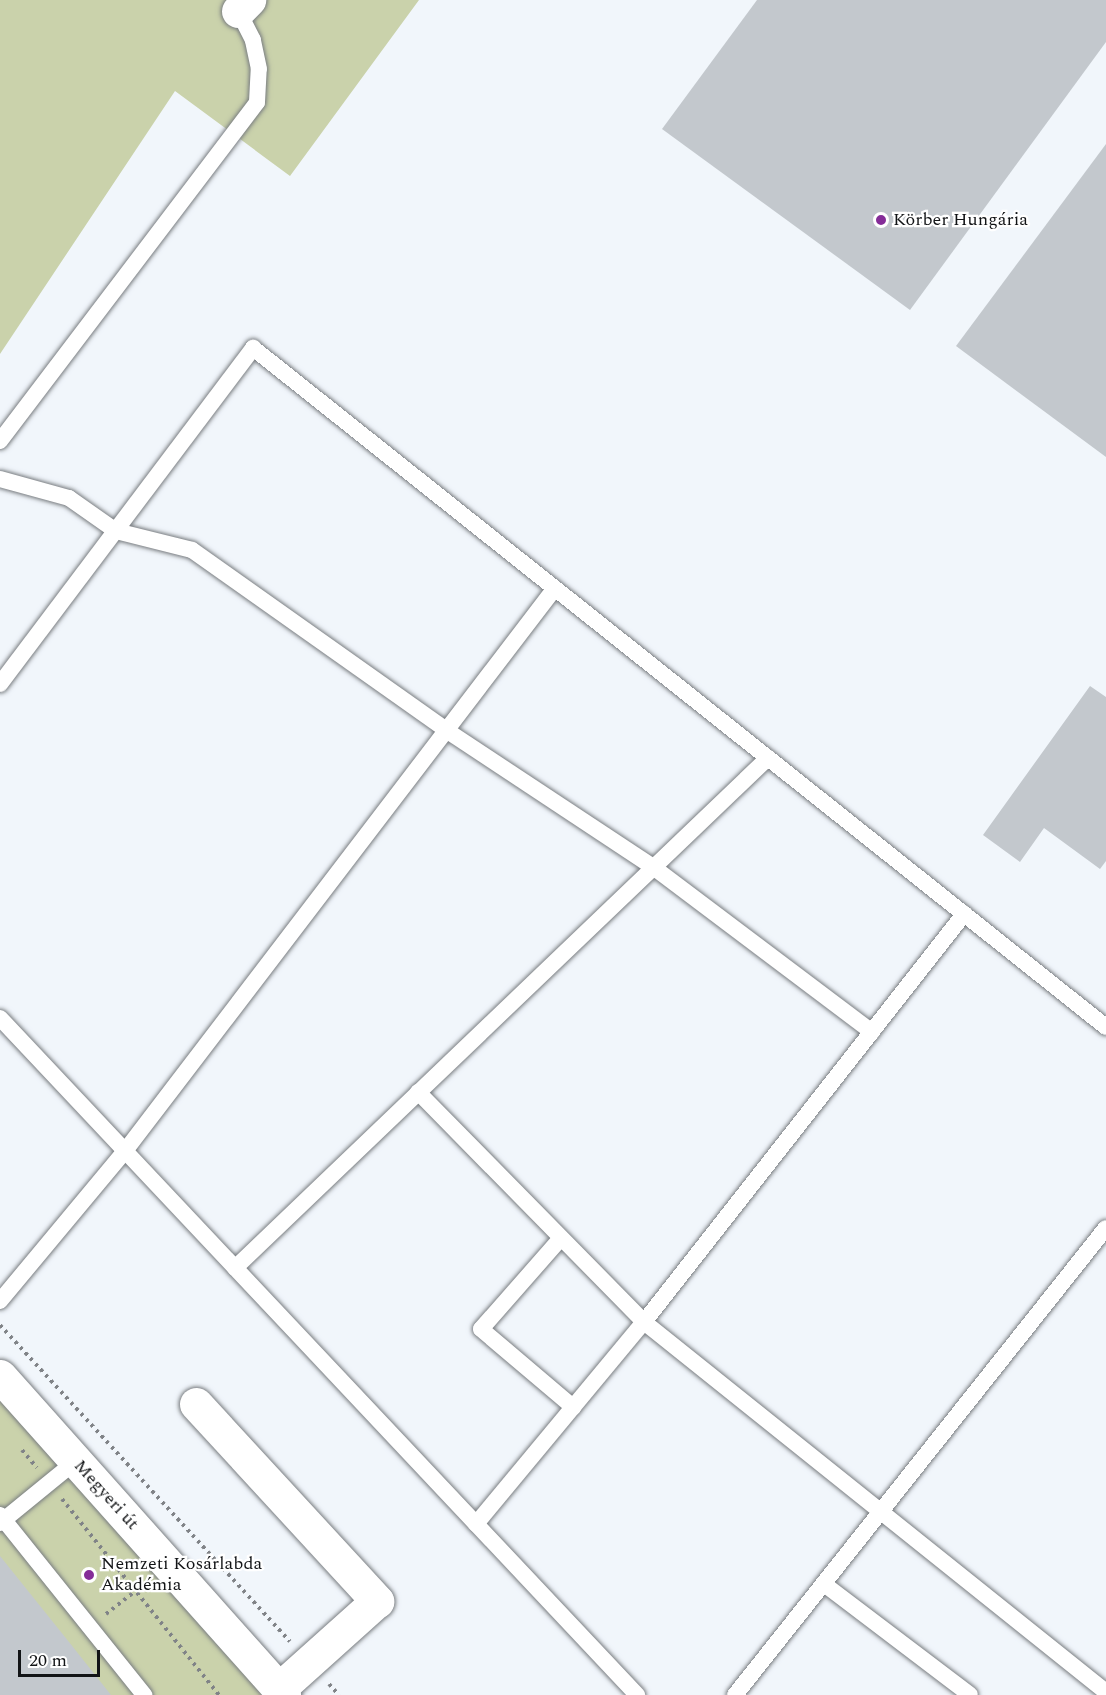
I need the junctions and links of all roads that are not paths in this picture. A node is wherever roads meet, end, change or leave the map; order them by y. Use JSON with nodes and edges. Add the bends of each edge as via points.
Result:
{"nodes":[{"id":1,"x":244,"y":5,"type":"edge"},
{"id":2,"x":0,"y":441,"type":"edge"},
{"id":3,"x":0,"y":479,"type":"edge"},
{"id":4,"x":116,"y":531,"type":"junction"},
{"id":5,"x":555,"y":588,"type":"junction"},
{"id":6,"x":0,"y":684,"type":"edge"},
{"id":7,"x":446,"y":730,"type":"junction"},
{"id":8,"x":768,"y":758,"type":"junction"},
{"id":9,"x":653,"y":867,"type":"junction"},
{"id":10,"x":964,"y":914,"type":"junction"},
{"id":11,"x":0,"y":1018,"type":"edge"},
{"id":12,"x":1106,"y":1028,"type":"edge"},
{"id":13,"x":872,"y":1032,"type":"junction"},
{"id":14,"x":418,"y":1092,"type":"junction"},
{"id":15,"x":125,"y":1151,"type":"junction"},
{"id":16,"x":1106,"y":1228,"type":"edge"},
{"id":17,"x":561,"y":1238,"type":"junction"},
{"id":18,"x":235,"y":1268,"type":"junction"},
{"id":19,"x":0,"y":1301,"type":"edge"},
{"id":20,"x":644,"y":1322,"type":"junction"},
{"id":21,"x":0,"y":1376,"type":"edge"},
{"id":22,"x":196,"y":1404,"type":"dead end"},
{"id":23,"x":573,"y":1407,"type":"junction"},
{"id":24,"x":76,"y":1461,"type":"junction"},
{"id":25,"x":882,"y":1512,"type":"junction"},
{"id":26,"x":1,"y":1519,"type":"edge"},
{"id":27,"x":476,"y":1524,"type":"junction"},
{"id":28,"x":824,"y":1584,"type":"junction"},
{"id":29,"x":281,"y":1692,"type":"edge"},
{"id":30,"x":1106,"y":1692,"type":"edge"},
{"id":31,"x":144,"y":1695,"type":"edge"},
{"id":32,"x":637,"y":1695,"type":"edge"},
{"id":33,"x":735,"y":1695,"type":"edge"},
{"id":34,"x":970,"y":1695,"type":"edge"}],
"edges":[{"from":1,"to":2,"type":"lane","via":[[259,69],[257,102]]},
{"from":3,"to":4,"type":"lane","via":[[69,498]]},
{"from":4,"to":5,"type":"lane","via":[[253,348]]},
{"from":4,"to":6,"type":"lane"},
{"from":4,"to":7,"type":"lane","via":[[192,550]]},
{"from":5,"to":7,"type":"lane"},
{"from":5,"to":8,"type":"lane"},
{"from":7,"to":9,"type":"lane"},
{"from":7,"to":15,"type":"lane"},
{"from":8,"to":9,"type":"lane"},
{"from":8,"to":10,"type":"lane"},
{"from":9,"to":13,"type":"lane"},
{"from":9,"to":14,"type":"lane"},
{"from":10,"to":12,"type":"lane"},
{"from":10,"to":13,"type":"lane"},
{"from":11,"to":15,"type":"lane"},
{"from":13,"to":20,"type":"lane"},
{"from":14,"to":17,"type":"lane"},
{"from":14,"to":18,"type":"lane"},
{"from":15,"to":18,"type":"lane"},
{"from":15,"to":19,"type":"lane"},
{"from":16,"to":25,"type":"lane"},
{"from":17,"to":20,"type":"lane"},
{"from":17,"to":23,"type":"lane","via":[[481,1329]]},
{"from":18,"to":27,"type":"lane"},
{"from":20,"to":23,"type":"lane"},
{"from":20,"to":25,"type":"lane"},
{"from":21,"to":24,"type":"street","name":"Megyeri út"},
{"from":22,"to":29,"type":"street","via":[[377,1601]]},
{"from":23,"to":27,"type":"lane"},
{"from":24,"to":26,"type":"lane"},
{"from":24,"to":29,"type":"street","name":"Megyeri út"},
{"from":25,"to":28,"type":"lane"},
{"from":25,"to":30,"type":"lane"},
{"from":26,"to":31,"type":"lane"},
{"from":27,"to":32,"type":"lane"},
{"from":28,"to":33,"type":"lane"},
{"from":28,"to":34,"type":"lane"}]}
